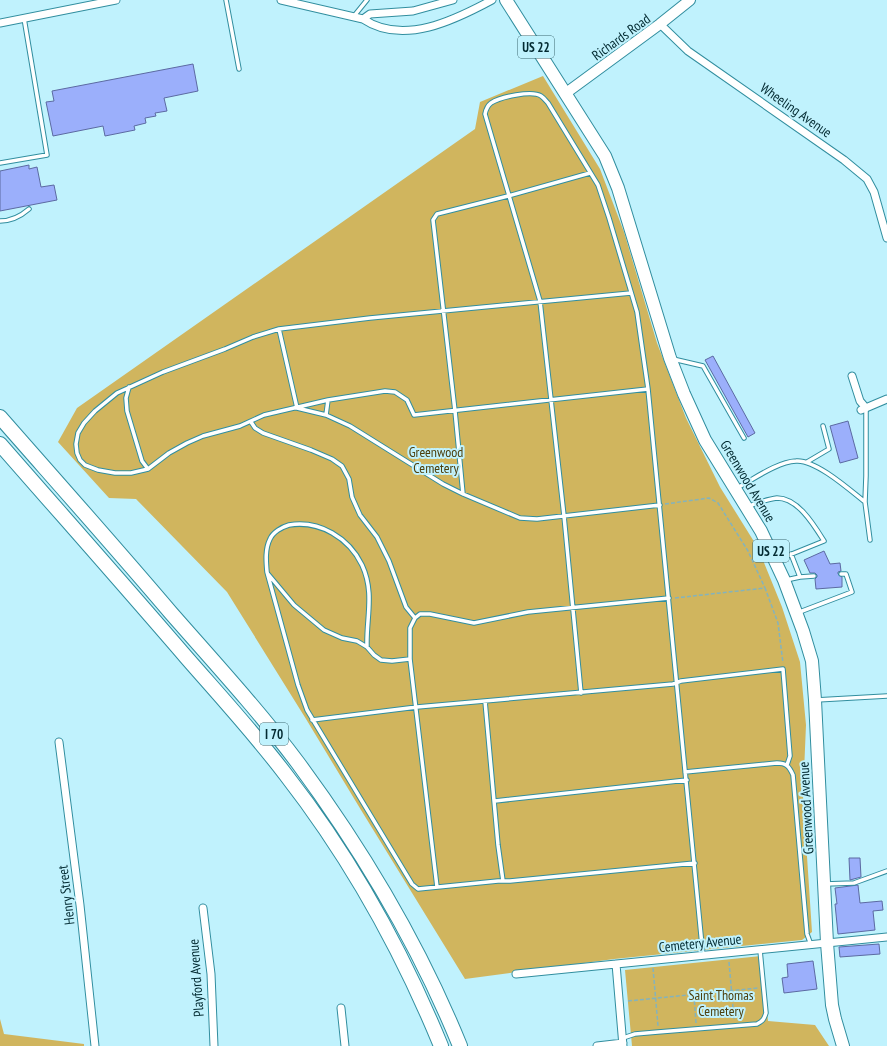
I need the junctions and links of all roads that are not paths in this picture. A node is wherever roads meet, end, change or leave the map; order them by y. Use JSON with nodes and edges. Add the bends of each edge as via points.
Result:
{"nodes":[{"id":1,"x":116,"y":0,"type":"edge"},
{"id":2,"x":226,"y":0,"type":"edge"},
{"id":3,"x":280,"y":0,"type":"edge"},
{"id":4,"x":367,"y":0,"type":"edge"},
{"id":5,"x":453,"y":0,"type":"edge"},
{"id":6,"x":492,"y":0,"type":"edge"},
{"id":7,"x":506,"y":0,"type":"edge"},
{"id":8,"x":690,"y":0,"type":"edge"},
{"id":9,"x":433,"y":3,"type":"edge"},
{"id":10,"x":354,"y":16,"type":"junction"},
{"id":11,"x":24,"y":18,"type":"junction"},
{"id":12,"x":363,"y":19,"type":"junction"},
{"id":13,"x":0,"y":23,"type":"edge"},
{"id":14,"x":660,"y":24,"type":"junction"},
{"id":15,"x":239,"y":69,"type":"dead end"},
{"id":16,"x":566,"y":93,"type":"junction"},
{"id":17,"x":0,"y":164,"type":"edge"},
{"id":18,"x":590,"y":173,"type":"junction"},
{"id":19,"x":508,"y":196,"type":"junction"},
{"id":20,"x":29,"y":209,"type":"dead end"},
{"id":21,"x":0,"y":221,"type":"edge"},
{"id":22,"x":887,"y":238,"type":"edge"},
{"id":23,"x":631,"y":293,"type":"junction"},
{"id":24,"x":540,"y":301,"type":"junction"},
{"id":25,"x":443,"y":312,"type":"junction"},
{"id":26,"x":279,"y":329,"type":"junction"},
{"id":27,"x":670,"y":358,"type":"junction"},
{"id":28,"x":852,"y":376,"type":"dead end"},
{"id":29,"x":129,"y":387,"type":"junction"},
{"id":30,"x":648,"y":389,"type":"junction"},
{"id":31,"x":887,"y":399,"type":"edge"},
{"id":32,"x":328,"y":400,"type":"junction"},
{"id":33,"x":551,"y":400,"type":"junction"},
{"id":34,"x":297,"y":408,"type":"junction"},
{"id":35,"x":863,"y":409,"type":"junction"},
{"id":36,"x":455,"y":410,"type":"junction"},
{"id":37,"x":326,"y":415,"type":"junction"},
{"id":38,"x":0,"y":417,"type":"edge"},
{"id":39,"x":251,"y":422,"type":"junction"},
{"id":40,"x":823,"y":426,"type":"dead end"},
{"id":41,"x":744,"y":438,"type":"dead end"},
{"id":42,"x":0,"y":444,"type":"edge"},
{"id":43,"x":806,"y":462,"type":"junction"},
{"id":44,"x":148,"y":469,"type":"junction"},
{"id":45,"x":735,"y":489,"type":"junction"},
{"id":46,"x":463,"y":494,"type":"junction"},
{"id":47,"x":865,"y":502,"type":"junction"},
{"id":48,"x":660,"y":505,"type":"junction"},
{"id":49,"x":747,"y":508,"type":"junction"},
{"id":50,"x":564,"y":516,"type":"junction"},
{"id":51,"x":870,"y":540,"type":"dead end"},
{"id":52,"x":791,"y":554,"type":"junction"},
{"id":53,"x":776,"y":561,"type":"junction"},
{"id":54,"x":267,"y":572,"type":"junction"},
{"id":55,"x":841,"y":574,"type":"dead end"},
{"id":56,"x":814,"y":576,"type":"dead end"},
{"id":57,"x":800,"y":577,"type":"junction"},
{"id":58,"x":784,"y":580,"type":"junction"},
{"id":59,"x":669,"y":598,"type":"junction"},
{"id":60,"x":573,"y":607,"type":"junction"},
{"id":61,"x":796,"y":613,"type":"junction"},
{"id":62,"x":415,"y":618,"type":"junction"},
{"id":63,"x":368,"y":647,"type":"junction"},
{"id":64,"x":410,"y":659,"type":"junction"},
{"id":65,"x":677,"y":682,"type":"junction"},
{"id":66,"x":581,"y":693,"type":"junction"},
{"id":67,"x":887,"y":696,"type":"edge"},
{"id":68,"x":815,"y":700,"type":"junction"},
{"id":69,"x":484,"y":701,"type":"junction"},
{"id":70,"x":417,"y":707,"type":"junction"},
{"id":71,"x":312,"y":720,"type":"junction"},
{"id":72,"x":59,"y":742,"type":"dead end"},
{"id":73,"x":787,"y":765,"type":"junction"},
{"id":74,"x":685,"y":772,"type":"junction"},
{"id":75,"x":687,"y":780,"type":"junction"},
{"id":76,"x":495,"y":801,"type":"junction"},
{"id":77,"x":695,"y":862,"type":"junction"},
{"id":78,"x":887,"y":871,"type":"edge"},
{"id":79,"x":504,"y":881,"type":"junction"},
{"id":80,"x":824,"y":884,"type":"junction"},
{"id":81,"x":438,"y":887,"type":"junction"},
{"id":82,"x":203,"y":908,"type":"dead end"},
{"id":83,"x":887,"y":937,"type":"edge"},
{"id":84,"x":827,"y":943,"type":"junction"},
{"id":85,"x":811,"y":945,"type":"junction"},
{"id":86,"x":760,"y":950,"type":"junction"},
{"id":87,"x":703,"y":956,"type":"junction"},
{"id":88,"x":616,"y":964,"type":"junction"},
{"id":89,"x":516,"y":974,"type":"dead end"},
{"id":90,"x":341,"y":1008,"type":"dead end"},
{"id":91,"x":623,"y":1042,"type":"edge"},
{"id":92,"x":95,"y":1046,"type":"edge"},
{"id":93,"x":214,"y":1046,"type":"edge"},
{"id":94,"x":345,"y":1046,"type":"edge"},
{"id":95,"x":441,"y":1046,"type":"edge"},
{"id":96,"x":460,"y":1046,"type":"edge"},
{"id":97,"x":597,"y":1046,"type":"edge"},
{"id":98,"x":843,"y":1046,"type":"edge"}],
"edges":[{"from":1,"to":11,"type":"street"},
{"from":2,"to":15,"type":"lane"},
{"from":3,"to":10,"type":"street"},
{"from":4,"to":10,"type":"lane"},
{"from":5,"to":9,"type":"street"},
{"from":6,"to":12,"type":"street","via":[[439,25],[417,29],[400,30],[373,26]]},
{"from":7,"to":16,"type":"main road","number":"US 22"},
{"from":8,"to":14,"type":"street","name":"Richards Road"},
{"from":9,"to":12,"type":"street","via":[[413,11],[370,14]]},
{"from":10,"to":12,"type":"street"},
{"from":11,"to":13,"type":"street"},
{"from":11,"to":17,"type":"lane","via":[[47,155]]},
{"from":14,"to":16,"type":"street","name":"Richards Road"},
{"from":14,"to":22,"type":"street","name":"Wheeling Avenue","via":[[688,51],[832,151],[867,179],[874,192]]},
{"from":16,"to":27,"type":"main road","name":"Greenwood Avenue","number":"US 22","via":[[605,156],[618,188]]},
{"from":18,"to":19,"type":"lane"},
{"from":18,"to":19,"type":"lane","via":[[548,103],[541,96],[526,93],[502,98],[486,108],[485,114]]},
{"from":18,"to":23,"type":"lane","via":[[598,185]]},
{"from":19,"to":24,"type":"lane"},
{"from":19,"to":25,"type":"lane","via":[[437,214],[433,220]]},
{"from":20,"to":21,"type":"lane","via":[[14,218]]},
{"from":23,"to":24,"type":"lane"},
{"from":23,"to":30,"type":"lane","via":[[640,330]]},
{"from":24,"to":25,"type":"lane"},
{"from":24,"to":33,"type":"lane"},
{"from":25,"to":26,"type":"lane"},
{"from":25,"to":36,"type":"lane"},
{"from":26,"to":29,"type":"lane"},
{"from":26,"to":34,"type":"lane"},
{"from":27,"to":41,"type":"lane","via":[[704,366]]},
{"from":27,"to":45,"type":"main road","name":"Greenwood Avenue","number":"US 22","via":[[706,440]]},
{"from":28,"to":35,"type":"street"},
{"from":29,"to":44,"type":"lane","via":[[126,398],[127,411],[142,461]]},
{"from":29,"to":44,"type":"lane","via":[[116,393],[84,423],[78,433],[77,453],[85,465],[98,470],[131,473]]},
{"from":30,"to":33,"type":"lane"},
{"from":30,"to":48,"type":"lane"},
{"from":31,"to":35,"type":"street"},
{"from":32,"to":34,"type":"lane"},
{"from":32,"to":36,"type":"lane","via":[[384,391],[395,392],[407,400],[414,415]]},
{"from":32,"to":37,"type":"lane"},
{"from":33,"to":36,"type":"lane"},
{"from":33,"to":50,"type":"lane"},
{"from":34,"to":37,"type":"lane"},
{"from":34,"to":39,"type":"lane","via":[[264,415]]},
{"from":35,"to":47,"type":"lane"},
{"from":36,"to":46,"type":"lane"},
{"from":37,"to":46,"type":"lane","via":[[350,426]]},
{"from":38,"to":96,"type":"highway","number":"I 70","via":[[250,703],[302,768],[375,876],[436,991]]},
{"from":39,"to":44,"type":"lane","via":[[203,436],[169,453]]},
{"from":39,"to":62,"type":"lane","via":[[262,433],[311,450],[342,466],[349,479],[352,497],[360,515],[377,537],[406,607]]},
{"from":40,"to":43,"type":"lane","via":[[829,449]]},
{"from":42,"to":95,"type":"highway","number":"I 70","via":[[286,775],[364,890],[398,953]]},
{"from":43,"to":45,"type":"lane","via":[[797,461],[780,465]]},
{"from":43,"to":47,"type":"lane","via":[[829,474]]},
{"from":45,"to":49,"type":"main road","name":"Greenwood Avenue","number":"US 22"},
{"from":46,"to":50,"type":"lane","via":[[520,518]]},
{"from":47,"to":51,"type":"lane"},
{"from":48,"to":50,"type":"lane"},
{"from":48,"to":59,"type":"lane"},
{"from":49,"to":52,"type":"lane","via":[[777,498],[797,506],[809,518],[824,541]]},
{"from":49,"to":53,"type":"main road","name":"Greenwood Avenue","number":"US 22"},
{"from":50,"to":60,"type":"lane"},
{"from":52,"to":53,"type":"lane"},
{"from":52,"to":57,"type":"lane"},
{"from":53,"to":58,"type":"main road","name":"Greenwood Avenue","number":"US 22"},
{"from":54,"to":63,"type":"lane","via":[[294,604],[324,630]]},
{"from":54,"to":63,"type":"lane","via":[[267,546],[270,537],[278,530],[286,526],[311,524],[334,534],[362,564],[366,577],[370,608]]},
{"from":54,"to":71,"type":"lane","via":[[298,685]]},
{"from":55,"to":61,"type":"lane","via":[[846,574],[852,592]]},
{"from":56,"to":57,"type":"lane"},
{"from":57,"to":58,"type":"lane"},
{"from":58,"to":61,"type":"main road","name":"Greenwood Avenue","number":"US 22"},
{"from":59,"to":60,"type":"lane"},
{"from":59,"to":65,"type":"lane"},
{"from":60,"to":62,"type":"lane","via":[[528,612],[474,623],[430,614],[420,614]]},
{"from":60,"to":66,"type":"lane"},
{"from":61,"to":68,"type":"main road","name":"Greenwood Avenue","number":"US 22","via":[[812,660]]},
{"from":62,"to":64,"type":"lane","via":[[410,628]]},
{"from":63,"to":64,"type":"lane","via":[[381,660]]},
{"from":64,"to":70,"type":"lane"},
{"from":65,"to":66,"type":"lane"},
{"from":65,"to":73,"type":"lane","via":[[783,669],[790,756]]},
{"from":65,"to":74,"type":"lane"},
{"from":66,"to":69,"type":"lane"},
{"from":67,"to":68,"type":"lane"},
{"from":68,"to":80,"type":"main road","name":"Greenwood Avenue","number":"US 22"},
{"from":69,"to":70,"type":"lane"},
{"from":69,"to":76,"type":"lane"},
{"from":70,"to":71,"type":"lane"},
{"from":70,"to":81,"type":"lane"},
{"from":71,"to":81,"type":"lane","via":[[412,884],[418,889]]},
{"from":72,"to":92,"type":"street","name":"Henry Street"},
{"from":73,"to":74,"type":"lane","via":[[777,763]]},
{"from":73,"to":85,"type":"lane","via":[[793,775],[806,934]]},
{"from":74,"to":75,"type":"lane"},
{"from":75,"to":76,"type":"lane"},
{"from":75,"to":77,"type":"lane"},
{"from":76,"to":79,"type":"lane","via":[[498,846]]},
{"from":77,"to":79,"type":"lane"},
{"from":77,"to":87,"type":"lane"},
{"from":78,"to":80,"type":"lane","via":[[854,882]]},
{"from":79,"to":81,"type":"lane"},
{"from":80,"to":84,"type":"main road","name":"Greenwood Avenue","number":"US 22"},
{"from":82,"to":93,"type":"street","name":"Playford Avenue","via":[[211,974]]},
{"from":83,"to":84,"type":"street","name":"Cemetery Avenue"},
{"from":84,"to":85,"type":"street","name":"Cemetery Avenue"},
{"from":84,"to":98,"type":"main road","name":"Greenwood Avenue","number":"US 22","via":[[832,1005]]},
{"from":85,"to":86,"type":"street","name":"Cemetery Avenue"},
{"from":86,"to":87,"type":"street","name":"Cemetery Avenue"},
{"from":86,"to":91,"type":"lane","via":[[766,1013],[762,1022],[634,1034]]},
{"from":87,"to":88,"type":"street","name":"Cemetery Avenue"},
{"from":88,"to":89,"type":"street","name":"Cemetery Avenue"},
{"from":88,"to":91,"type":"street"},
{"from":90,"to":94,"type":"street"},
{"from":91,"to":97,"type":"street"}]}
